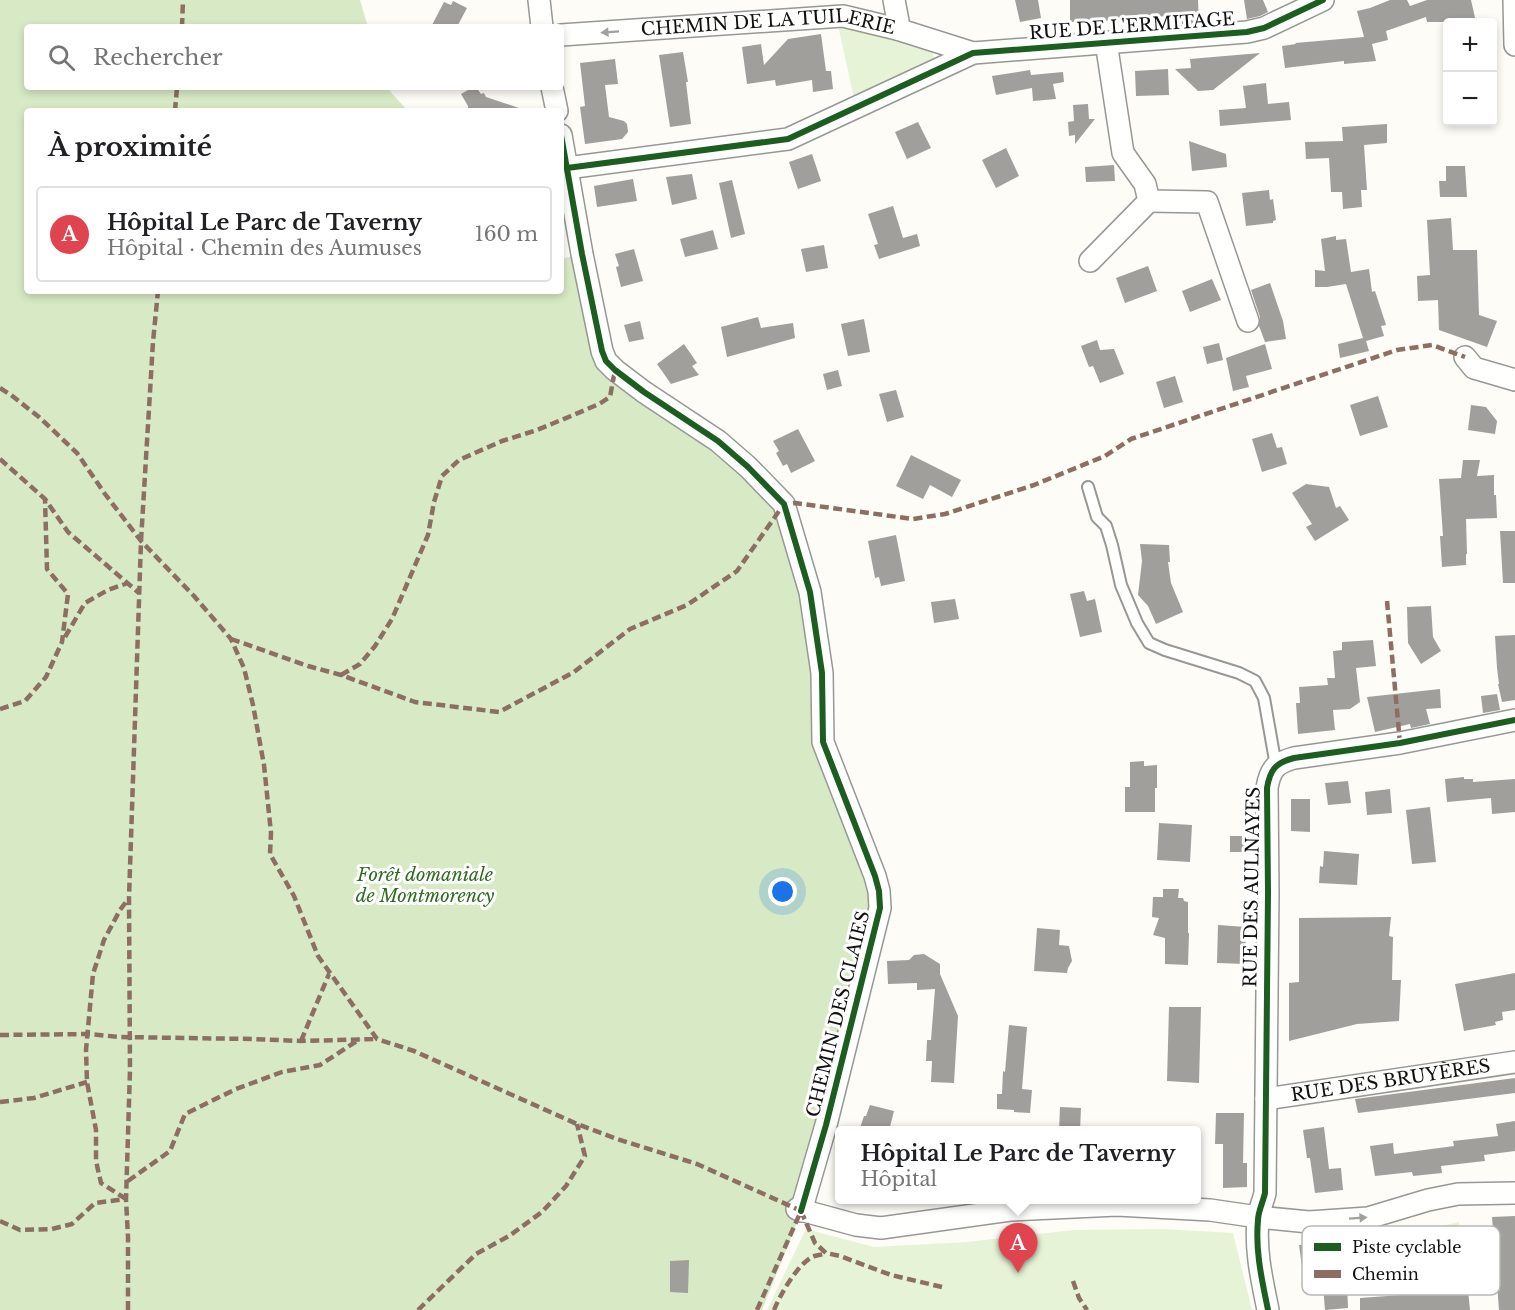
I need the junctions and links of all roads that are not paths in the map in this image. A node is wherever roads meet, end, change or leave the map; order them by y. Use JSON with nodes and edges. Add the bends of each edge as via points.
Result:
{"nodes":[{"id":1,"x":539,"y":0,"type":"edge"},
{"id":2,"x":894,"y":0,"type":"edge"},
{"id":3,"x":1323,"y":0,"type":"edge"},
{"id":4,"x":1514,"y":0,"type":"edge"},
{"id":5,"x":542,"y":24,"type":"edge"},
{"id":6,"x":897,"y":29,"type":"junction"},
{"id":7,"x":564,"y":35,"type":"edge"},
{"id":8,"x":937,"y":41,"type":"junction"},
{"id":9,"x":1106,"y":42,"type":"junction"},
{"id":10,"x":1515,"y":45,"type":"edge"},
{"id":11,"x":972,"y":53,"type":"junction"},
{"id":12,"x":941,"y":68,"type":"junction"},
{"id":13,"x":553,"y":90,"type":"edge"},
{"id":14,"x":556,"y":108,"type":"edge"},
{"id":15,"x":564,"y":152,"type":"edge"},
{"id":16,"x":567,"y":168,"type":"junction"},
{"id":17,"x":1149,"y":201,"type":"junction"},
{"id":18,"x":1090,"y":261,"type":"dead end"},
{"id":19,"x":1248,"y":321,"type":"dead end"},
{"id":20,"x":1465,"y":357,"type":"dead end"},
{"id":21,"x":1515,"y":380,"type":"edge"},
{"id":22,"x":1088,"y":487,"type":"dead end"},
{"id":23,"x":1515,"y":720,"type":"edge"},
{"id":24,"x":1276,"y":766,"type":"junction"},
{"id":25,"x":1515,"y":1062,"type":"edge"},
{"id":26,"x":1266,"y":1099,"type":"junction"},
{"id":27,"x":1515,"y":1193,"type":"edge"},
{"id":28,"x":1258,"y":1217,"type":"junction"},
{"id":29,"x":1268,"y":1310,"type":"edge"}],
"edges":[{"from":1,"to":5,"type":"street"},
{"from":2,"to":6,"type":"street"},
{"from":3,"to":9,"type":"street","name":"RUE DE L'ERMITAGE","via":[[1247,32]]},
{"from":4,"to":10,"type":"street"},
{"from":6,"to":7,"type":"street","name":"CHEMIN DE LA TUILERIE","one_way":true,"via":[[843,16]]},
{"from":6,"to":8,"type":"street","name":"CHEMIN DE LA TUILERIE"},
{"from":8,"to":11,"type":"street","name":"CHEMIN DE LA TUILERIE"},
{"from":8,"to":12,"type":"street"},
{"from":9,"to":11,"type":"street","name":"RUE DE L'ERMITAGE"},
{"from":9,"to":17,"type":"street","via":[[1123,153],[1145,184]]},
{"from":11,"to":12,"type":"street"},
{"from":12,"to":16,"type":"street","via":[[788,139]]},
{"from":13,"to":14,"type":"street"},
{"from":15,"to":16,"type":"street","name":"CHEMIN DES CLAIES"},
{"from":16,"to":28,"type":"street","name":"CHEMIN DES CLAIES","via":[[606,361],[644,392],[718,441],[784,504],[810,592],[822,673],[823,742],[879,891],[880,908],[826,1125],[799,1210],[881,1228],[1010,1210],[1117,1205]]},
{"from":17,"to":18,"type":"street"},
{"from":17,"to":19,"type":"street","via":[[1207,202]]},
{"from":20,"to":21,"type":"street","via":[[1473,368]]},
{"from":22,"to":24,"type":"lane","via":[[1097,517],[1106,526],[1121,585],[1149,643],[1255,681],[1264,698]]},
{"from":23,"to":24,"type":"street","name":"RUE DES AULNAYES","via":[[1400,743],[1294,758]]},
{"from":24,"to":26,"type":"street","name":"RUE DES AULNAYES","via":[[1267,788]]},
{"from":25,"to":26,"type":"street","name":"RUE DES BRUYÈRES"},
{"from":26,"to":28,"type":"street","name":"RUE DES AULNAYES","via":[[1265,1193]]},
{"from":28,"to":27,"type":"street","one_way":true,"via":[[1309,1221],[1368,1218],[1458,1194]]},
{"from":28,"to":29,"type":"street","name":"RUE DES AULNAYES","via":[[1257,1251]]}]}
